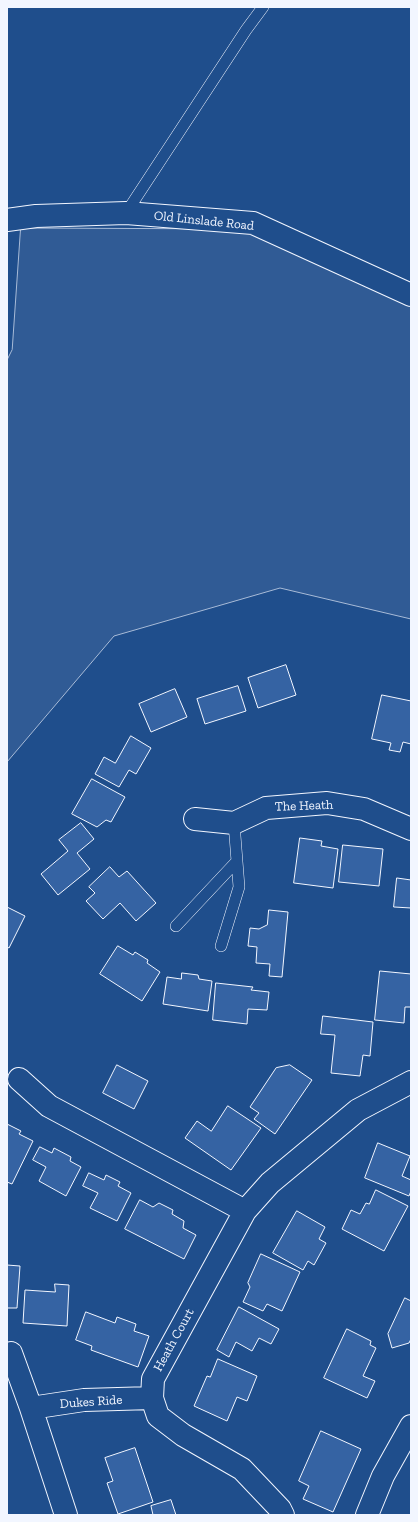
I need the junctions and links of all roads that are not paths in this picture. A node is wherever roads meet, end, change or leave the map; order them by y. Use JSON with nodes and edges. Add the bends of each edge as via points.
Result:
{"nodes":[{"id":1,"x":263,"y":7,"type":"edge"},
{"id":2,"x":126,"y":213,"type":"junction"},
{"id":3,"x":7,"y":220,"type":"edge"},
{"id":4,"x":411,"y":295,"type":"edge"},
{"id":5,"x":195,"y":819,"type":"dead end"},
{"id":6,"x":234,"y":823,"type":"junction"},
{"id":7,"x":411,"y":829,"type":"edge"},
{"id":8,"x":237,"y":862,"type":"junction"},
{"id":9,"x":176,"y":926,"type":"dead end"},
{"id":10,"x":221,"y":946,"type":"dead end"},
{"id":11,"x":19,"y":1079,"type":"dead end"},
{"id":12,"x":411,"y":1082,"type":"edge"},
{"id":13,"x":245,"y":1211,"type":"junction"},
{"id":14,"x":11,"y":1353,"type":"dead end"},
{"id":15,"x":152,"y":1398,"type":"junction"},
{"id":16,"x":31,"y":1408,"type":"junction"},
{"id":17,"x":411,"y":1426,"type":"edge"},
{"id":18,"x":66,"y":1515,"type":"edge"},
{"id":19,"x":283,"y":1515,"type":"edge"},
{"id":20,"x":367,"y":1515,"type":"edge"}],
"edges":[{"from":1,"to":2,"type":"lane"},
{"from":2,"to":3,"type":"street","name":"Old Linslade Road","via":[[36,216]]},
{"from":2,"to":4,"type":"street","name":"Old Linslade Road","via":[[253,223]]},
{"from":5,"to":6,"type":"street"},
{"from":6,"to":7,"type":"street","name":"The Heath","via":[[266,808],[327,803],[364,809]]},
{"from":6,"to":8,"type":"lane"},
{"from":8,"to":9,"type":"lane"},
{"from":8,"to":10,"type":"lane","via":[[239,887]]},
{"from":11,"to":13,"type":"street","via":[[49,1106]]},
{"from":12,"to":13,"type":"street","name":"Heath Court","via":[[358,1110],[270,1183]]},
{"from":13,"to":15,"type":"street","name":"Heath Court","via":[[153,1379]]},
{"from":14,"to":16,"type":"street"},
{"from":15,"to":16,"type":"street","name":"Dukes Ride","via":[[84,1400]]},
{"from":15,"to":19,"type":"street","name":"Heath Court","via":[[158,1416],[183,1435],[242,1469]]},
{"from":16,"to":18,"type":"street"},
{"from":17,"to":20,"type":"street","via":[[382,1476]]}]}
